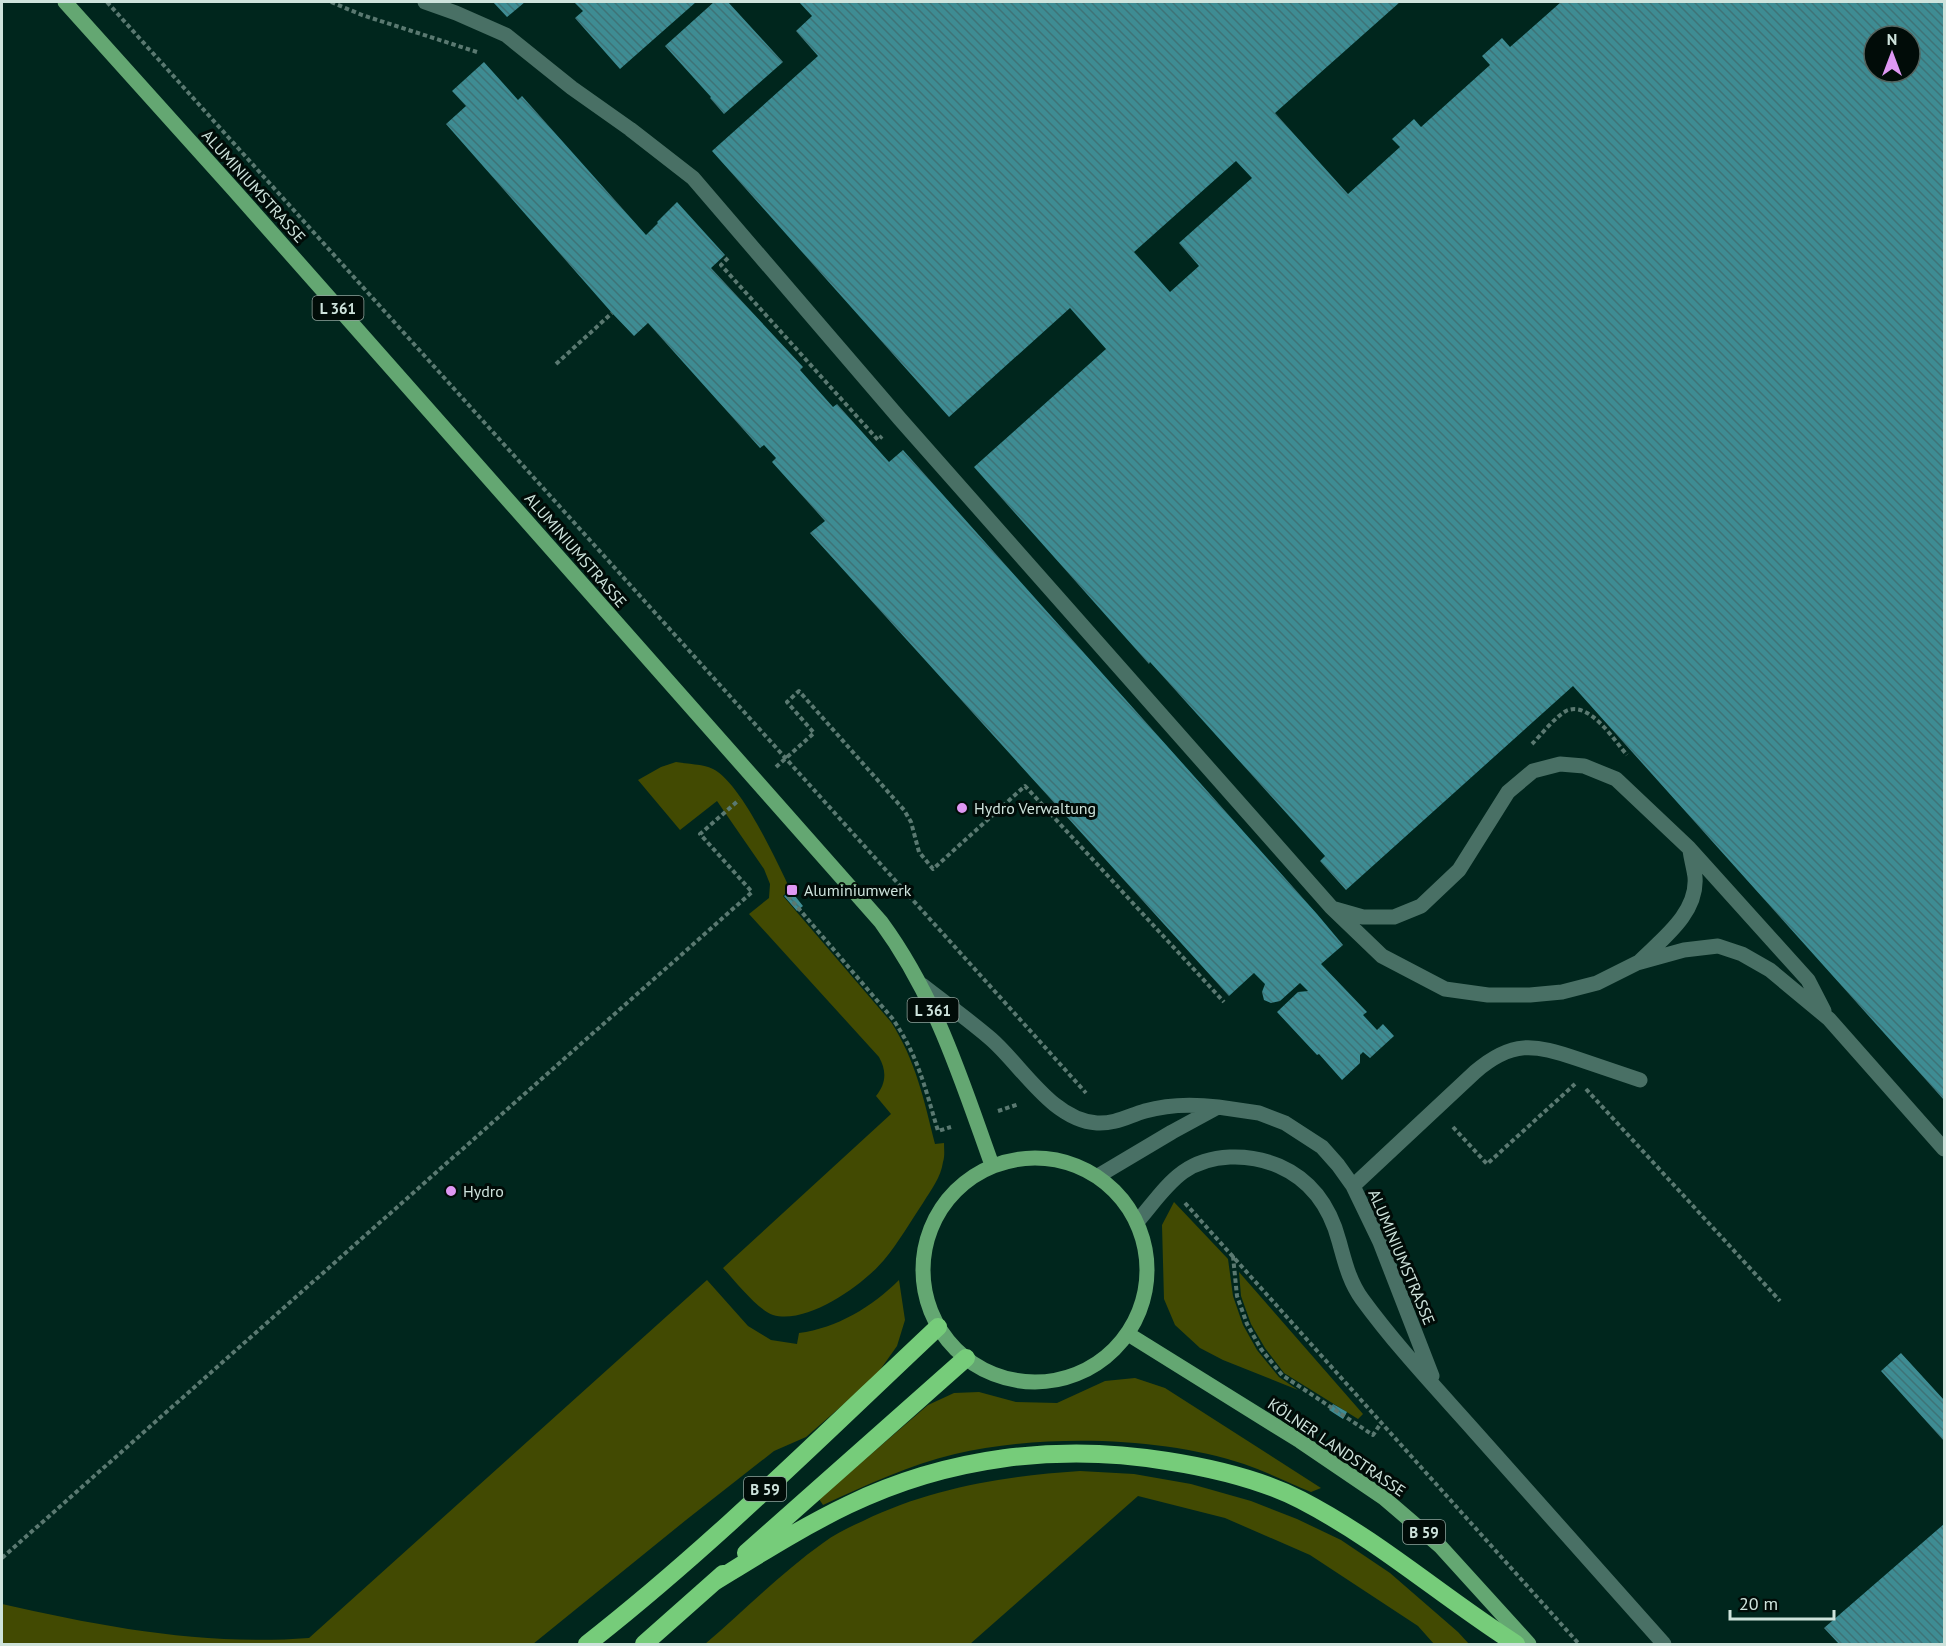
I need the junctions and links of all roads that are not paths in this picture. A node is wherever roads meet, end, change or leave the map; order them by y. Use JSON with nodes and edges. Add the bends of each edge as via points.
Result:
{"nodes":[{"id":1,"x":65,"y":2,"type":"edge"},
{"id":2,"x":425,"y":2,"type":"edge"},
{"id":3,"x":1689,"y":848,"type":"junction"},
{"id":4,"x":1331,"y":907,"type":"junction"},
{"id":5,"x":1638,"y":963,"type":"junction"},
{"id":6,"x":922,"y":985,"type":"junction"},
{"id":7,"x":1828,"y":1019,"type":"junction"},
{"id":8,"x":1640,"y":1080,"type":"dead end"},
{"id":9,"x":1218,"y":1107,"type":"junction"},
{"id":10,"x":1944,"y":1149,"type":"edge"},
{"id":11,"x":992,"y":1165,"type":"junction"},
{"id":12,"x":1098,"y":1176,"type":"junction"},
{"id":13,"x":1353,"y":1186,"type":"junction"},
{"id":14,"x":1137,"y":1222,"type":"junction"},
{"id":15,"x":938,"y":1327,"type":"junction"},
{"id":16,"x":1128,"y":1334,"type":"junction"},
{"id":17,"x":966,"y":1358,"type":"junction"},
{"id":18,"x":1436,"y":1388,"type":"junction"},
{"id":19,"x":714,"y":1582,"type":"junction"},
{"id":20,"x":587,"y":1644,"type":"edge"},
{"id":21,"x":644,"y":1644,"type":"edge"},
{"id":22,"x":1516,"y":1644,"type":"edge"},
{"id":23,"x":1529,"y":1644,"type":"edge"},
{"id":24,"x":1664,"y":1644,"type":"edge"}],
"edges":[{"from":1,"to":6,"type":"main road","name":"ALUMINIUMSTRASSE","number":"L 361","via":[[881,922]]},
{"from":2,"to":4,"type":"lane","via":[[506,35],[693,178]]},
{"from":3,"to":4,"type":"lane","via":[[1616,779],[1584,766],[1560,764],[1533,771],[1508,792],[1459,870],[1421,906],[1394,917],[1363,917]]},
{"from":3,"to":5,"type":"lane","via":[[1695,879],[1693,898],[1681,920]]},
{"from":3,"to":7,"type":"lane","via":[[1808,980]]},
{"from":4,"to":5,"type":"lane","via":[[1382,956],[1445,989],[1488,995],[1562,992],[1597,982]]},
{"from":5,"to":7,"type":"lane","via":[[1684,950],[1718,946],[1770,970]]},
{"from":6,"to":9,"type":"lane","name":"ALUMINIUMSTRASSE","via":[[993,1040],[1053,1103],[1087,1122],[1112,1123],[1164,1106]]},
{"from":6,"to":11,"type":"main road","name":"ALUMINIUMSTRASSE","number":"L 361"},
{"from":7,"to":10,"type":"lane"},
{"from":8,"to":13,"type":"lane","via":[[1547,1048],[1515,1048],[1482,1066]]},
{"from":9,"to":12,"type":"lane"},
{"from":9,"to":13,"type":"lane","name":"ALUMINIUMSTRASSE","via":[[1285,1123],[1322,1147]]},
{"from":11,"to":12,"type":"main road","via":[[1028,1157],[1047,1158],[1065,1161]]},
{"from":11,"to":15,"type":"main road","via":[[956,1190],[931,1226],[922,1271],[927,1300]]},
{"from":12,"to":14,"type":"main road","via":[[1121,1197]]},
{"from":13,"to":18,"type":"lane","name":"ALUMINIUMSTRASSE","via":[[1380,1242]]},
{"from":14,"to":16,"type":"main road","via":[[1146,1250],[1148,1279],[1141,1308]]},
{"from":14,"to":18,"type":"lane","name":"ALUMINIUMSTRASSE","via":[[1168,1185],[1190,1168],[1209,1160],[1244,1157],[1269,1162],[1298,1176],[1330,1215],[1356,1290]]},
{"from":15,"to":17,"type":"main road"},
{"from":15,"to":20,"type":"highway","number":"B 59","via":[[758,1496]]},
{"from":16,"to":17,"type":"main road","via":[[1087,1370],[1052,1381],[1015,1381]]},
{"from":16,"to":23,"type":"main road","name":"KÖLNER LANDSTRASSE","number":"B 59","via":[[1384,1498],[1440,1546]]},
{"from":17,"to":19,"type":"highway"},
{"from":18,"to":24,"type":"lane","name":"ALUMINIUMSTRASSE"},
{"from":19,"to":21,"type":"highway"},
{"from":19,"to":22,"type":"highway","via":[[849,1504],[919,1477],[1028,1455],[1066,1452],[1145,1457],[1224,1473],[1299,1499],[1366,1537]]}]}
